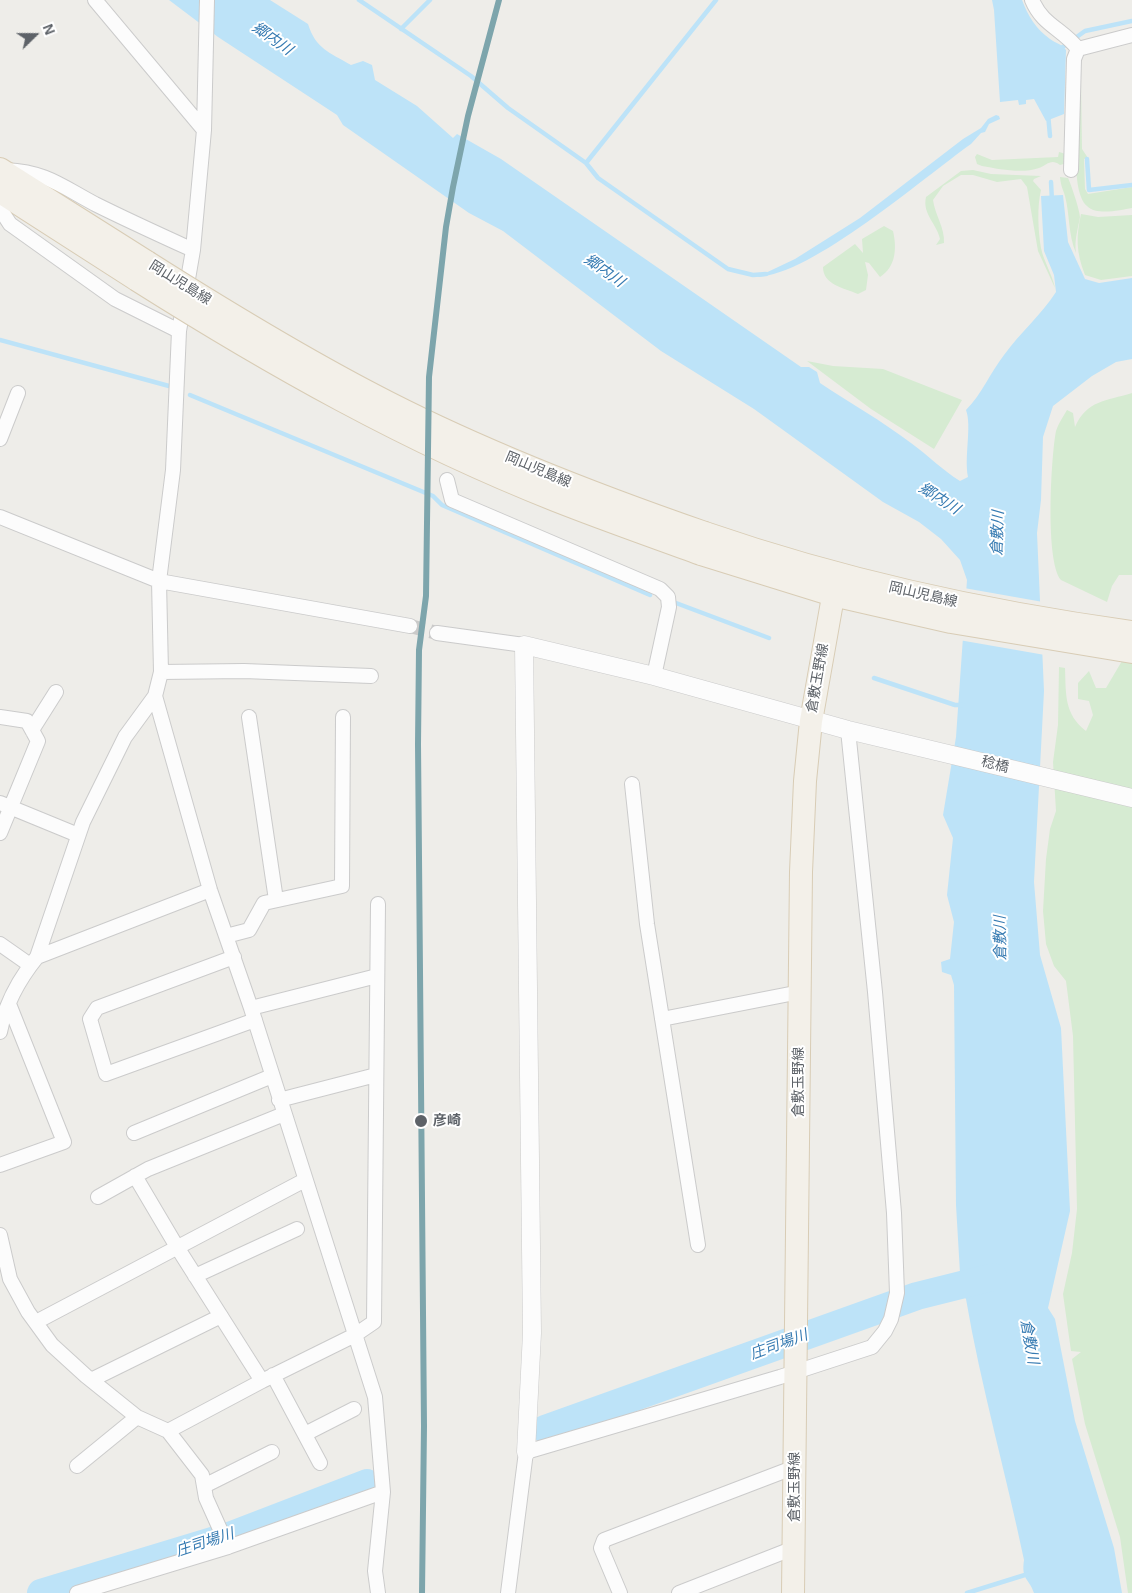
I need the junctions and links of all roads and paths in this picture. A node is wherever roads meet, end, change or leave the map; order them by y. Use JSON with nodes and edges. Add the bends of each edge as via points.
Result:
{"nodes":[{"id":1,"x":95,"y":0,"type":"edge"},
{"id":2,"x":207,"y":0,"type":"edge"},
{"id":3,"x":1032,"y":0,"type":"edge"},
{"id":4,"x":1132,"y":35,"type":"edge"},
{"id":5,"x":1074,"y":43,"type":"junction"},
{"id":6,"x":204,"y":130,"type":"junction"},
{"id":7,"x":0,"y":169,"type":"edge"},
{"id":8,"x":1071,"y":170,"type":"dead end"},
{"id":9,"x":0,"y":192,"type":"edge"},
{"id":10,"x":0,"y":209,"type":"edge"},
{"id":11,"x":193,"y":250,"type":"junction"},
{"id":12,"x":142,"y":271,"type":"junction"},
{"id":13,"x":179,"y":331,"type":"junction"},
{"id":14,"x":18,"y":393,"type":"dead end"},
{"id":15,"x":0,"y":439,"type":"edge"},
{"id":16,"x":447,"y":480,"type":"dead end"},
{"id":17,"x":0,"y":517,"type":"edge"},
{"id":18,"x":159,"y":581,"type":"junction"},
{"id":19,"x":835,"y":584,"type":"junction"},
{"id":20,"x":859,"y":591,"type":"junction"},
{"id":21,"x":410,"y":626,"type":"tunnel mouth"},
{"id":22,"x":1132,"y":632,"type":"edge"},
{"id":23,"x":436,"y":634,"type":"tunnel mouth"},
{"id":24,"x":524,"y":644,"type":"junction"},
{"id":25,"x":1132,"y":652,"type":"edge"},
{"id":26,"x":161,"y":672,"type":"junction"},
{"id":27,"x":370,"y":676,"type":"dead end"},
{"id":28,"x":654,"y":676,"type":"junction"},
{"id":29,"x":56,"y":692,"type":"dead end"},
{"id":30,"x":155,"y":696,"type":"junction"},
{"id":31,"x":0,"y":717,"type":"edge"},
{"id":32,"x":249,"y":717,"type":"dead end"},
{"id":33,"x":343,"y":717,"type":"dead end"},
{"id":34,"x":811,"y":721,"type":"junction"},
{"id":35,"x":32,"y":730,"type":"junction"},
{"id":36,"x":853,"y":731,"type":"junction"},
{"id":37,"x":632,"y":784,"type":"dead end"},
{"id":38,"x":1132,"y":798,"type":"edge"},
{"id":39,"x":5,"y":805,"type":"edge"},
{"id":40,"x":0,"y":833,"type":"edge"},
{"id":41,"x":78,"y":835,"type":"junction"},
{"id":42,"x":210,"y":890,"type":"junction"},
{"id":43,"x":276,"y":900,"type":"junction"},
{"id":44,"x":378,"y":904,"type":"dead end"},
{"id":45,"x":226,"y":936,"type":"junction"},
{"id":46,"x":0,"y":944,"type":"edge"},
{"id":47,"x":234,"y":957,"type":"junction"},
{"id":48,"x":34,"y":961,"type":"junction"},
{"id":49,"x":377,"y":976,"type":"junction"},
{"id":50,"x":800,"y":992,"type":"junction"},
{"id":51,"x":9,"y":1004,"type":"junction"},
{"id":52,"x":253,"y":1014,"type":"junction"},
{"id":53,"x":662,"y":1019,"type":"junction"},
{"id":54,"x":0,"y":1032,"type":"edge"},
{"id":55,"x":376,"y":1075,"type":"junction"},
{"id":56,"x":272,"y":1076,"type":"junction"},
{"id":57,"x":280,"y":1100,"type":"junction"},
{"id":58,"x":284,"y":1114,"type":"junction"},
{"id":59,"x":134,"y":1133,"type":"dead end"},
{"id":60,"x":0,"y":1165,"type":"edge"},
{"id":61,"x":135,"y":1176,"type":"junction"},
{"id":62,"x":305,"y":1180,"type":"junction"},
{"id":63,"x":98,"y":1197,"type":"dead end"},
{"id":64,"x":297,"y":1229,"type":"dead end"},
{"id":65,"x":0,"y":1235,"type":"edge"},
{"id":66,"x":698,"y":1245,"type":"dead end"},
{"id":67,"x":177,"y":1247,"type":"junction"},
{"id":68,"x":195,"y":1276,"type":"junction"},
{"id":69,"x":221,"y":1316,"type":"junction"},
{"id":70,"x":36,"y":1322,"type":"junction"},
{"id":71,"x":355,"y":1335,"type":"junction"},
{"id":72,"x":796,"y":1372,"type":"junction"},
{"id":73,"x":268,"y":1378,"type":"junction"},
{"id":74,"x":91,"y":1380,"type":"junction"},
{"id":75,"x":354,"y":1409,"type":"dead end"},
{"id":76,"x":137,"y":1417,"type":"junction"},
{"id":77,"x":168,"y":1431,"type":"junction"},
{"id":78,"x":305,"y":1434,"type":"junction"},
{"id":79,"x":272,"y":1452,"type":"dead end"},
{"id":80,"x":526,"y":1452,"type":"junction"},
{"id":81,"x":320,"y":1463,"type":"dead end"},
{"id":82,"x":77,"y":1466,"type":"dead end"},
{"id":83,"x":795,"y":1466,"type":"junction"},
{"id":84,"x":204,"y":1486,"type":"junction"},
{"id":85,"x":383,"y":1492,"type":"junction"},
{"id":86,"x":228,"y":1547,"type":"junction"},
{"id":87,"x":794,"y":1548,"type":"junction"},
{"id":88,"x":95,"y":1590,"type":"edge"},
{"id":89,"x":77,"y":1593,"type":"edge"},
{"id":90,"x":378,"y":1593,"type":"edge"},
{"id":91,"x":508,"y":1593,"type":"edge"},
{"id":92,"x":620,"y":1593,"type":"edge"},
{"id":93,"x":679,"y":1593,"type":"edge"},
{"id":94,"x":793,"y":1593,"type":"edge"}],
"edges":[{"from":1,"to":6,"type":"street"},
{"from":2,"to":6,"type":"street"},
{"from":3,"to":5,"type":"street","via":[[1040,17]]},
{"from":4,"to":5,"type":"street"},
{"from":5,"to":8,"type":"street"},
{"from":6,"to":11,"type":"street"},
{"from":7,"to":11,"type":"street","via":[[28,171],[50,178],[94,204]]},
{"from":7,"to":12,"type":"main road","name":"岡山児島線"},
{"from":9,"to":12,"type":"main road","name":"岡山児島線"},
{"from":10,"to":13,"type":"street","via":[[10,224],[115,300]]},
{"from":11,"to":13,"type":"street"},
{"from":12,"to":19,"type":"main road","name":"岡山児島線","bridge":true,"via":[[282,368],[437,448],[554,500]]},
{"from":13,"to":18,"type":"street","via":[[173,470]]},
{"from":14,"to":15,"type":"street"},
{"from":16,"to":28,"type":"street","via":[[452,500],[660,589],[668,596],[669,607]]},
{"from":17,"to":18,"type":"street"},
{"from":18,"to":21,"type":"street"},
{"from":18,"to":26,"type":"street"},
{"from":19,"to":20,"type":"main road","name":"岡山児島線"},
{"from":19,"to":34,"type":"main road","name":"倉敷玉野線"},
{"from":20,"to":22,"type":"main road","name":"岡山児島線"},
{"from":20,"to":25,"type":"main road","name":"岡山児島線","via":[[1002,632]]},
{"from":23,"to":24,"type":"street"},
{"from":24,"to":28,"type":"street","name":"稔橋"},
{"from":24,"to":80,"type":"street","via":[[532,1333]]},
{"from":26,"to":27,"type":"street","via":[[244,671]]},
{"from":26,"to":30,"type":"street"},
{"from":28,"to":34,"type":"street","name":"稔橋"},
{"from":29,"to":35,"type":"street"},
{"from":30,"to":41,"type":"street","via":[[125,738]]},
{"from":30,"to":42,"type":"street"},
{"from":31,"to":35,"type":"street","via":[[27,721]]},
{"from":32,"to":43,"type":"street"},
{"from":33,"to":43,"type":"street","via":[[342,886]]},
{"from":34,"to":36,"type":"street","name":"稔橋"},
{"from":34,"to":50,"type":"main road","name":"倉敷玉野線","via":[[801,872]]},
{"from":35,"to":39,"type":"street","via":[[38,741]]},
{"from":36,"to":38,"type":"street","name":"稔橋"},
{"from":36,"to":72,"type":"street","via":[[894,1213],[897,1293],[891,1319],[872,1346]]},
{"from":37,"to":53,"type":"street","via":[[647,924]]},
{"from":39,"to":40,"type":"street"},
{"from":39,"to":41,"type":"street"},
{"from":41,"to":48,"type":"street"},
{"from":42,"to":45,"type":"street"},
{"from":42,"to":48,"type":"street"},
{"from":43,"to":45,"type":"street","via":[[264,903],[249,930]]},
{"from":44,"to":49,"type":"street"},
{"from":45,"to":47,"type":"street"},
{"from":46,"to":48,"type":"street"},
{"from":47,"to":52,"type":"street"},
{"from":47,"to":52,"type":"street","via":[[97,1008],[90,1019],[106,1074]]},
{"from":48,"to":51,"type":"street"},
{"from":49,"to":52,"type":"street"},
{"from":49,"to":55,"type":"street"},
{"from":50,"to":53,"type":"street"},
{"from":50,"to":72,"type":"main road","name":"倉敷玉野線"},
{"from":51,"to":54,"type":"street"},
{"from":51,"to":60,"type":"street","via":[[64,1142]]},
{"from":52,"to":56,"type":"street"},
{"from":53,"to":66,"type":"street"},
{"from":55,"to":57,"type":"street"},
{"from":55,"to":71,"type":"street","via":[[374,1322]]},
{"from":56,"to":57,"type":"street"},
{"from":56,"to":59,"type":"street"},
{"from":57,"to":58,"type":"street"},
{"from":58,"to":61,"type":"street"},
{"from":58,"to":62,"type":"street"},
{"from":61,"to":63,"type":"street"},
{"from":61,"to":67,"type":"street"},
{"from":62,"to":67,"type":"street"},
{"from":62,"to":71,"type":"street"},
{"from":64,"to":68,"type":"street"},
{"from":65,"to":70,"type":"street","via":[[10,1278]]},
{"from":67,"to":68,"type":"street"},
{"from":67,"to":70,"type":"street"},
{"from":68,"to":69,"type":"street"},
{"from":69,"to":73,"type":"street"},
{"from":69,"to":74,"type":"street"},
{"from":70,"to":74,"type":"street","via":[[52,1345]]},
{"from":71,"to":73,"type":"street"},
{"from":71,"to":85,"type":"street","via":[[375,1397]]},
{"from":72,"to":80,"type":"street"},
{"from":72,"to":83,"type":"main road","name":"倉敷玉野線"},
{"from":73,"to":77,"type":"street"},
{"from":73,"to":78,"type":"street"},
{"from":74,"to":76,"type":"street"},
{"from":75,"to":78,"type":"street"},
{"from":76,"to":77,"type":"street"},
{"from":76,"to":82,"type":"street"},
{"from":77,"to":84,"type":"street","via":[[194,1462]]},
{"from":78,"to":81,"type":"street"},
{"from":79,"to":84,"type":"street"},
{"from":80,"to":91,"type":"street"},
{"from":83,"to":87,"type":"main road","name":"倉敷玉野線"},
{"from":83,"to":92,"type":"street","via":[[604,1540],[601,1548]]},
{"from":84,"to":86,"type":"street","via":[[206,1498]]},
{"from":85,"to":86,"type":"street"},
{"from":85,"to":90,"type":"street","via":[[375,1571]]},
{"from":86,"to":88,"type":"street"},
{"from":87,"to":93,"type":"street"},
{"from":87,"to":94,"type":"main road","name":"倉敷玉野線"},
{"from":88,"to":89,"type":"street"}]}
